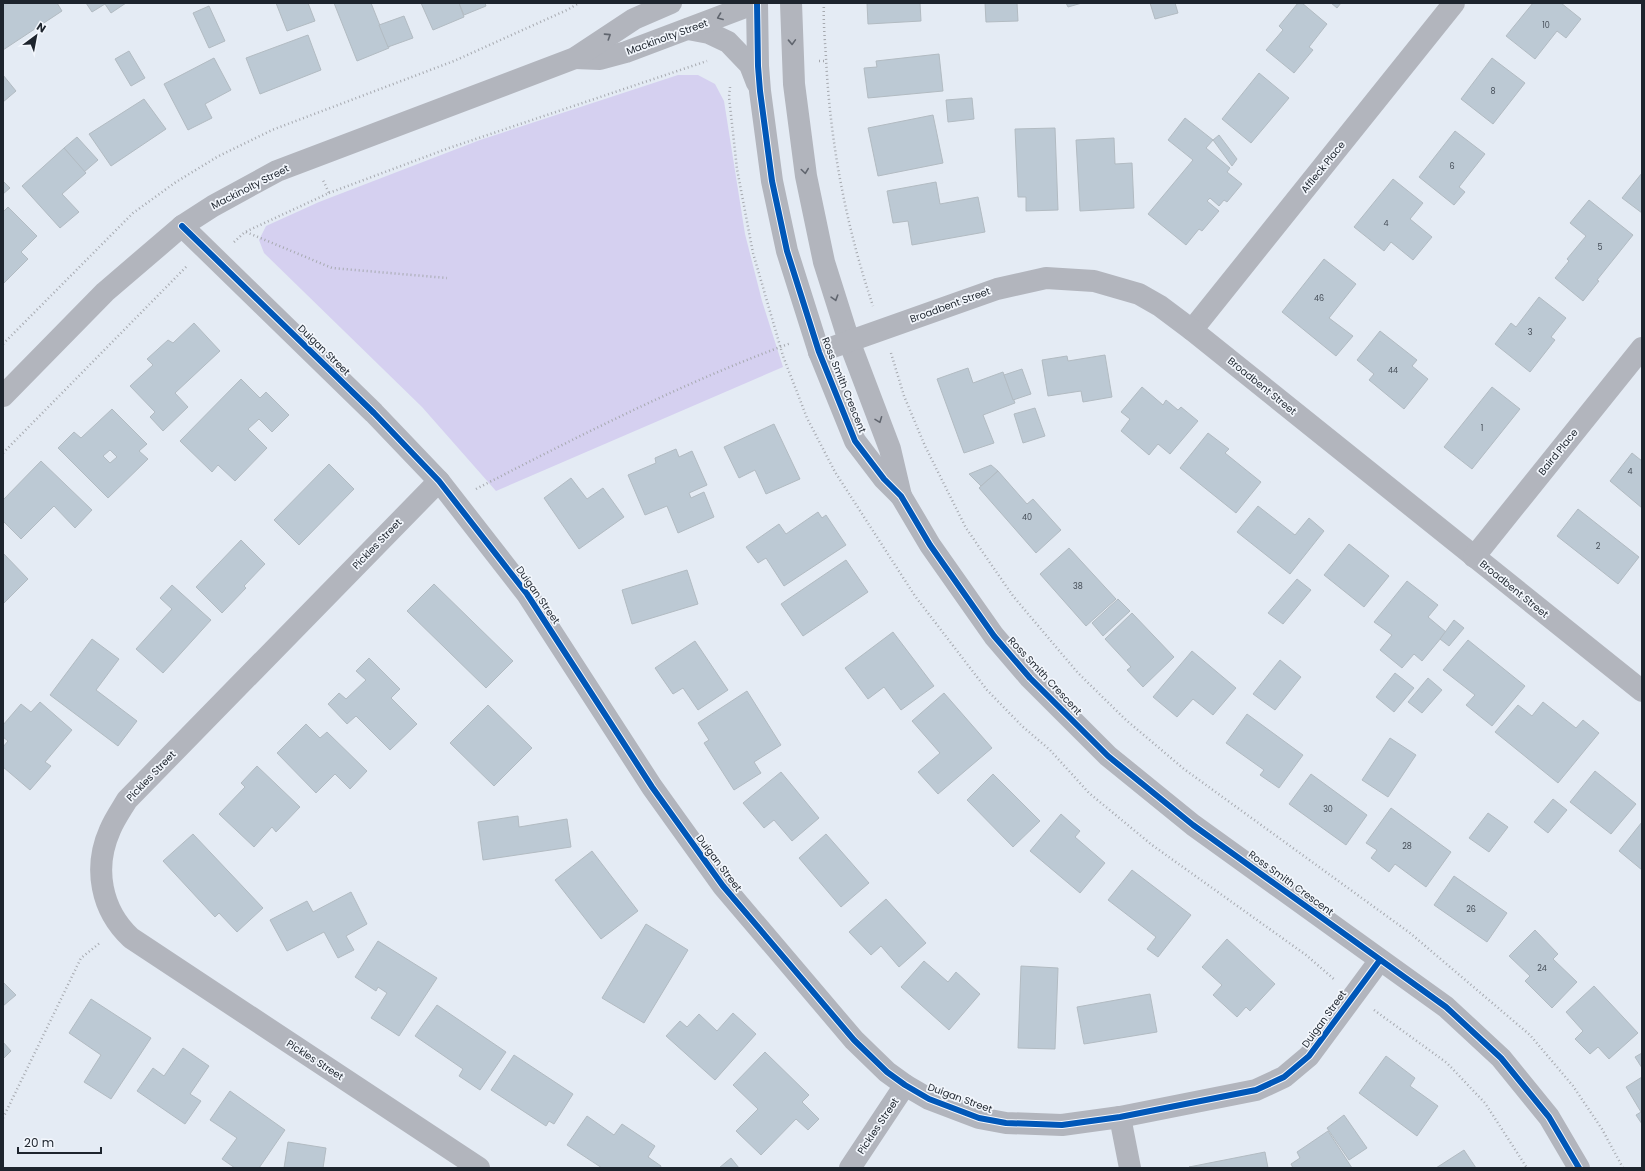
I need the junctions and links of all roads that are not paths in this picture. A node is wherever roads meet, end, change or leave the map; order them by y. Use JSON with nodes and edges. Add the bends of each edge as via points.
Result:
{"nodes":[{"id":1,"x":672,"y":3,"type":"edge"},
{"id":2,"x":757,"y":3,"type":"edge"},
{"id":3,"x":791,"y":3,"type":"edge"},
{"id":4,"x":1454,"y":3,"type":"edge"},
{"id":5,"x":688,"y":29,"type":"junction"},
{"id":6,"x":575,"y":58,"type":"junction"},
{"id":7,"x":760,"y":91,"type":"junction"},
{"id":8,"x":182,"y":226,"type":"junction"},
{"id":9,"x":1192,"y":330,"type":"junction"},
{"id":10,"x":849,"y":341,"type":"junction"},
{"id":11,"x":816,"y":343,"type":"junction"},
{"id":12,"x":1642,"y":348,"type":"edge"},
{"id":13,"x":3,"y":396,"type":"edge"},
{"id":14,"x":438,"y":481,"type":"junction"},
{"id":15,"x":901,"y":496,"type":"junction"},
{"id":16,"x":1474,"y":557,"type":"junction"},
{"id":17,"x":1642,"y":691,"type":"edge"},
{"id":18,"x":1380,"y":960,"type":"junction"},
{"id":19,"x":905,"y":1085,"type":"junction"},
{"id":20,"x":1120,"y":1117,"type":"junction"},
{"id":21,"x":479,"y":1168,"type":"edge"},
{"id":22,"x":850,"y":1168,"type":"edge"},
{"id":23,"x":1130,"y":1168,"type":"edge"},
{"id":24,"x":1579,"y":1168,"type":"edge"}],
"edges":[{"from":6,"to":1,"type":"street","name":"Mackinolty Street","one_way":true,"via":[[634,19]]},
{"from":2,"to":5,"type":"street","name":"Mackinolty Street","one_way":true},
{"from":2,"to":7,"type":"street","name":"Ross Smith Crescent"},
{"from":3,"to":10,"type":"street","name":"Ross Smith Crescent","one_way":true,"via":[[794,84],[806,176],[824,262]]},
{"from":4,"to":9,"type":"street","name":"Affleck Place"},
{"from":5,"to":6,"type":"street","name":"Mackinolty Street","via":[[600,59]]},
{"from":5,"to":7,"type":"street","via":[[709,33],[728,42],[750,65]]},
{"from":6,"to":8,"type":"street","name":"Mackinolty Street","via":[[277,171]]},
{"from":7,"to":11,"type":"street","name":"Ross Smith Crescent","via":[[772,181],[787,251]]},
{"from":8,"to":13,"type":"street","name":"Mackinolty Street","via":[[105,292]]},
{"from":8,"to":14,"type":"street","name":"Duigan Street","via":[[374,413]]},
{"from":9,"to":10,"type":"street","name":"Broadbent Street","via":[[1139,294],[1094,280],[1046,278],[997,289]]},
{"from":9,"to":16,"type":"street","name":"Broadbent Street"},
{"from":10,"to":11,"type":"street","name":"Broadbent Street"},
{"from":10,"to":15,"type":"street","name":"Ross Smith Crescent","one_way":true,"via":[[890,449]]},
{"from":11,"to":15,"type":"street","name":"Ross Smith Crescent","via":[[855,441],[884,480]]},
{"from":12,"to":16,"type":"street","name":"Baird Place"},
{"from":14,"to":19,"type":"street","name":"Duigan Street","via":[[527,594],[652,787],[723,886],[854,1040],[887,1072]]},
{"from":14,"to":21,"type":"street","name":"Pickles Street","via":[[127,800],[104,844],[101,876],[106,905],[121,929],[131,938]]},
{"from":15,"to":18,"type":"street","name":"Ross Smith Crescent","via":[[930,545],[994,636],[1030,678],[1108,756],[1193,825]]},
{"from":16,"to":17,"type":"street","name":"Broadbent Street"},
{"from":18,"to":20,"type":"street","name":"Duigan Street","via":[[1309,1056],[1284,1077],[1256,1090]]},
{"from":18,"to":24,"type":"street","name":"Ross Smith Crescent","via":[[1446,1007],[1501,1058],[1549,1117]]},
{"from":19,"to":20,"type":"street","name":"Duigan Street","via":[[929,1099],[979,1118],[1006,1123],[1062,1125]]},
{"from":19,"to":22,"type":"street","name":"Pickles Street"},
{"from":20,"to":23,"type":"street"}]}
